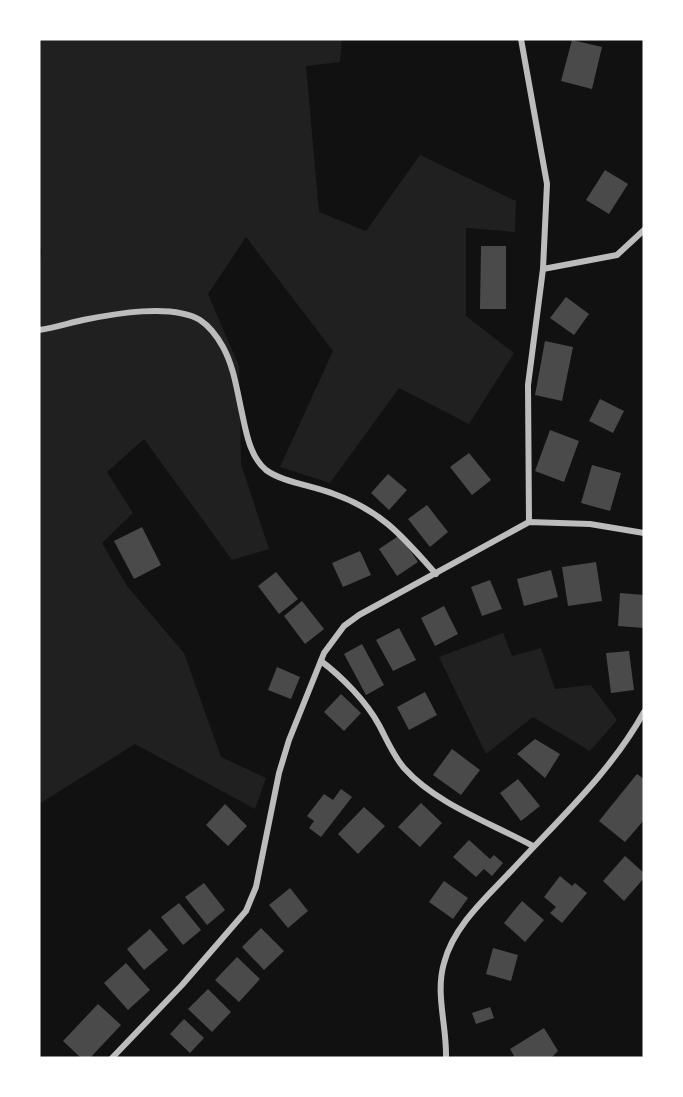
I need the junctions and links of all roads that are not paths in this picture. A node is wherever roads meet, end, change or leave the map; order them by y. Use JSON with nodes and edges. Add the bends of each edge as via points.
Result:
{"nodes":[{"id":1,"x":521,"y":39,"type":"edge"},
{"id":2,"x":644,"y":230,"type":"edge"},
{"id":3,"x":543,"y":270,"type":"junction"},
{"id":4,"x":39,"y":330,"type":"edge"},
{"id":5,"x":529,"y":522,"type":"junction"},
{"id":6,"x":644,"y":533,"type":"edge"},
{"id":7,"x":436,"y":574,"type":"junction"},
{"id":8,"x":321,"y":661,"type":"junction"},
{"id":9,"x":644,"y":712,"type":"edge"},
{"id":10,"x":533,"y":846,"type":"junction"},
{"id":11,"x":112,"y":1058,"type":"edge"},
{"id":12,"x":446,"y":1058,"type":"edge"}],
"edges":[{"from":1,"to":3,"type":"street","via":[[547,184]]},
{"from":2,"to":3,"type":"street","via":[[617,255]]},
{"from":3,"to":5,"type":"street","via":[[528,385]]},
{"from":4,"to":7,"type":"street","via":[[149,311],[199,320],[224,349],[234,374],[247,436],[264,469],[338,495],[387,521]]},
{"from":5,"to":6,"type":"street","via":[[590,524]]},
{"from":5,"to":7,"type":"street"},
{"from":7,"to":8,"type":"street","via":[[344,626]]},
{"from":8,"to":10,"type":"street","via":[[371,712],[397,758],[413,777],[460,810]]},
{"from":8,"to":11,"type":"street","via":[[279,772],[256,887],[246,911]]},
{"from":9,"to":10,"type":"street","via":[[628,742],[601,775]]},
{"from":10,"to":12,"type":"street","via":[[462,926],[450,945],[440,989]]}]}
